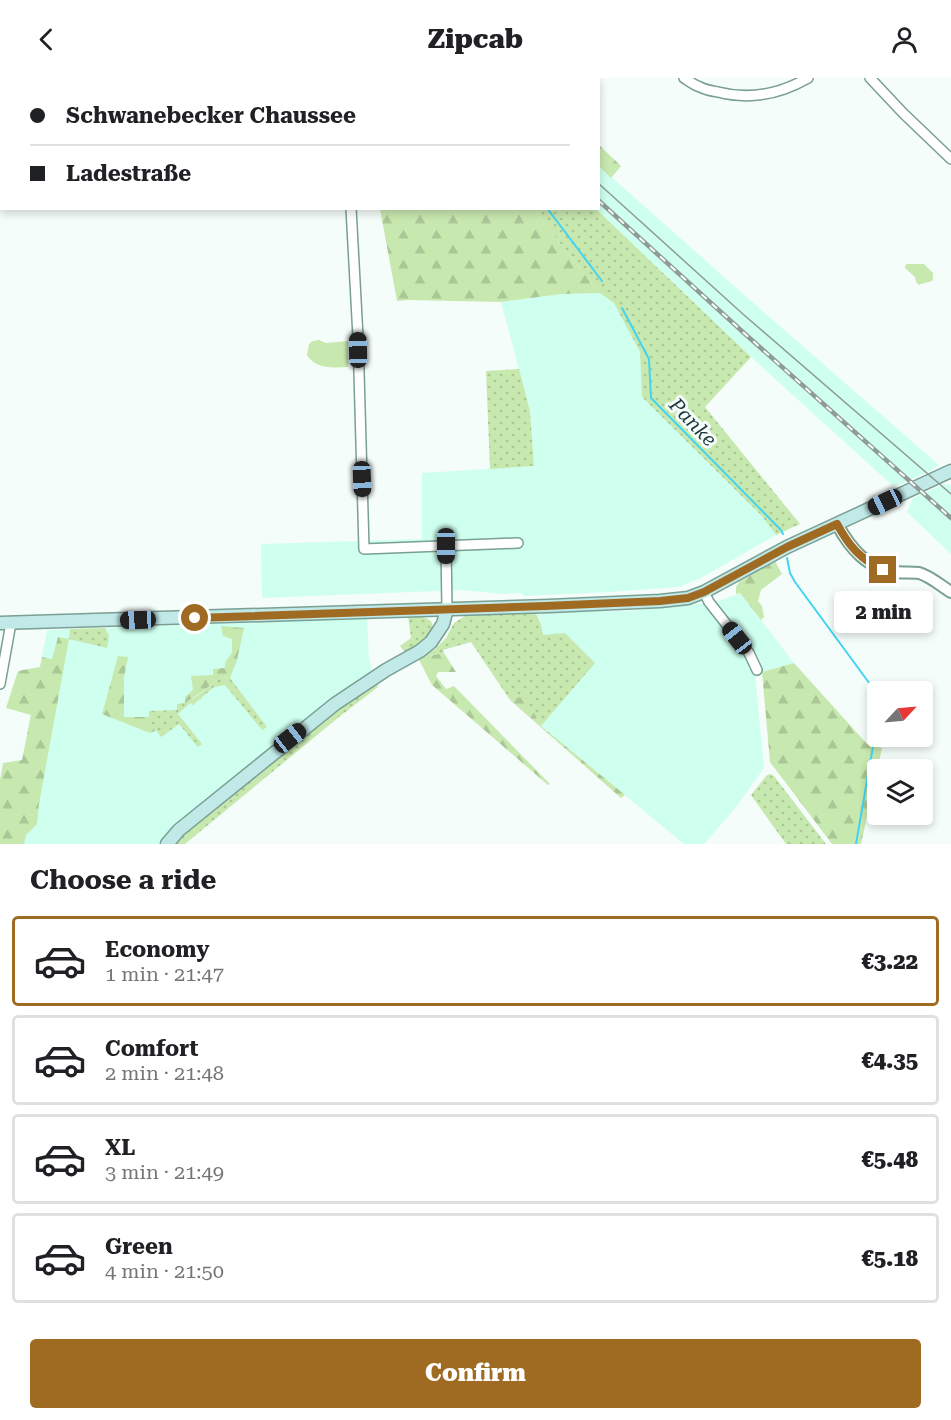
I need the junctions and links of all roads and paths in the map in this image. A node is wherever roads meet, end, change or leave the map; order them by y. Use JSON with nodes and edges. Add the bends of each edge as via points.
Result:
{"nodes":[{"id":1,"x":684,"y":78,"type":"edge"},
{"id":2,"x":808,"y":78,"type":"edge"},
{"id":3,"x":870,"y":78,"type":"edge"},
{"id":4,"x":951,"y":159,"type":"edge"},
{"id":5,"x":351,"y":210,"type":"edge"},
{"id":6,"x":951,"y":471,"type":"edge"},
{"id":7,"x":837,"y":524,"type":"junction"},
{"id":8,"x":518,"y":543,"type":"dead end"},
{"id":9,"x":446,"y":546,"type":"junction"},
{"id":10,"x":704,"y":592,"type":"junction"},
{"id":11,"x":951,"y":592,"type":"edge"},
{"id":12,"x":447,"y":609,"type":"junction"},
{"id":13,"x":6,"y":623,"type":"edge"},
{"id":14,"x":757,"y":670,"type":"dead end"},
{"id":15,"x":0,"y":684,"type":"edge"},
{"id":16,"x":167,"y":844,"type":"edge"}],
"edges":[{"from":1,"to":2,"type":"street","via":[[701,88],[750,96],[779,91]]},
{"from":3,"to":4,"type":"street"},
{"from":5,"to":9,"type":"street","via":[[364,549]]},
{"from":6,"to":7,"type":"main road"},
{"from":7,"to":10,"type":"main road"},
{"from":7,"to":11,"type":"street","via":[[859,555],[870,563],[883,570],[921,574]]},
{"from":8,"to":9,"type":"street"},
{"from":9,"to":12,"type":"street"},
{"from":10,"to":12,"type":"main road","via":[[660,601]]},
{"from":10,"to":14,"type":"street"},
{"from":12,"to":13,"type":"main road"},
{"from":12,"to":16,"type":"main road","via":[[431,642],[290,738]]},
{"from":13,"to":15,"type":"street"}]}
